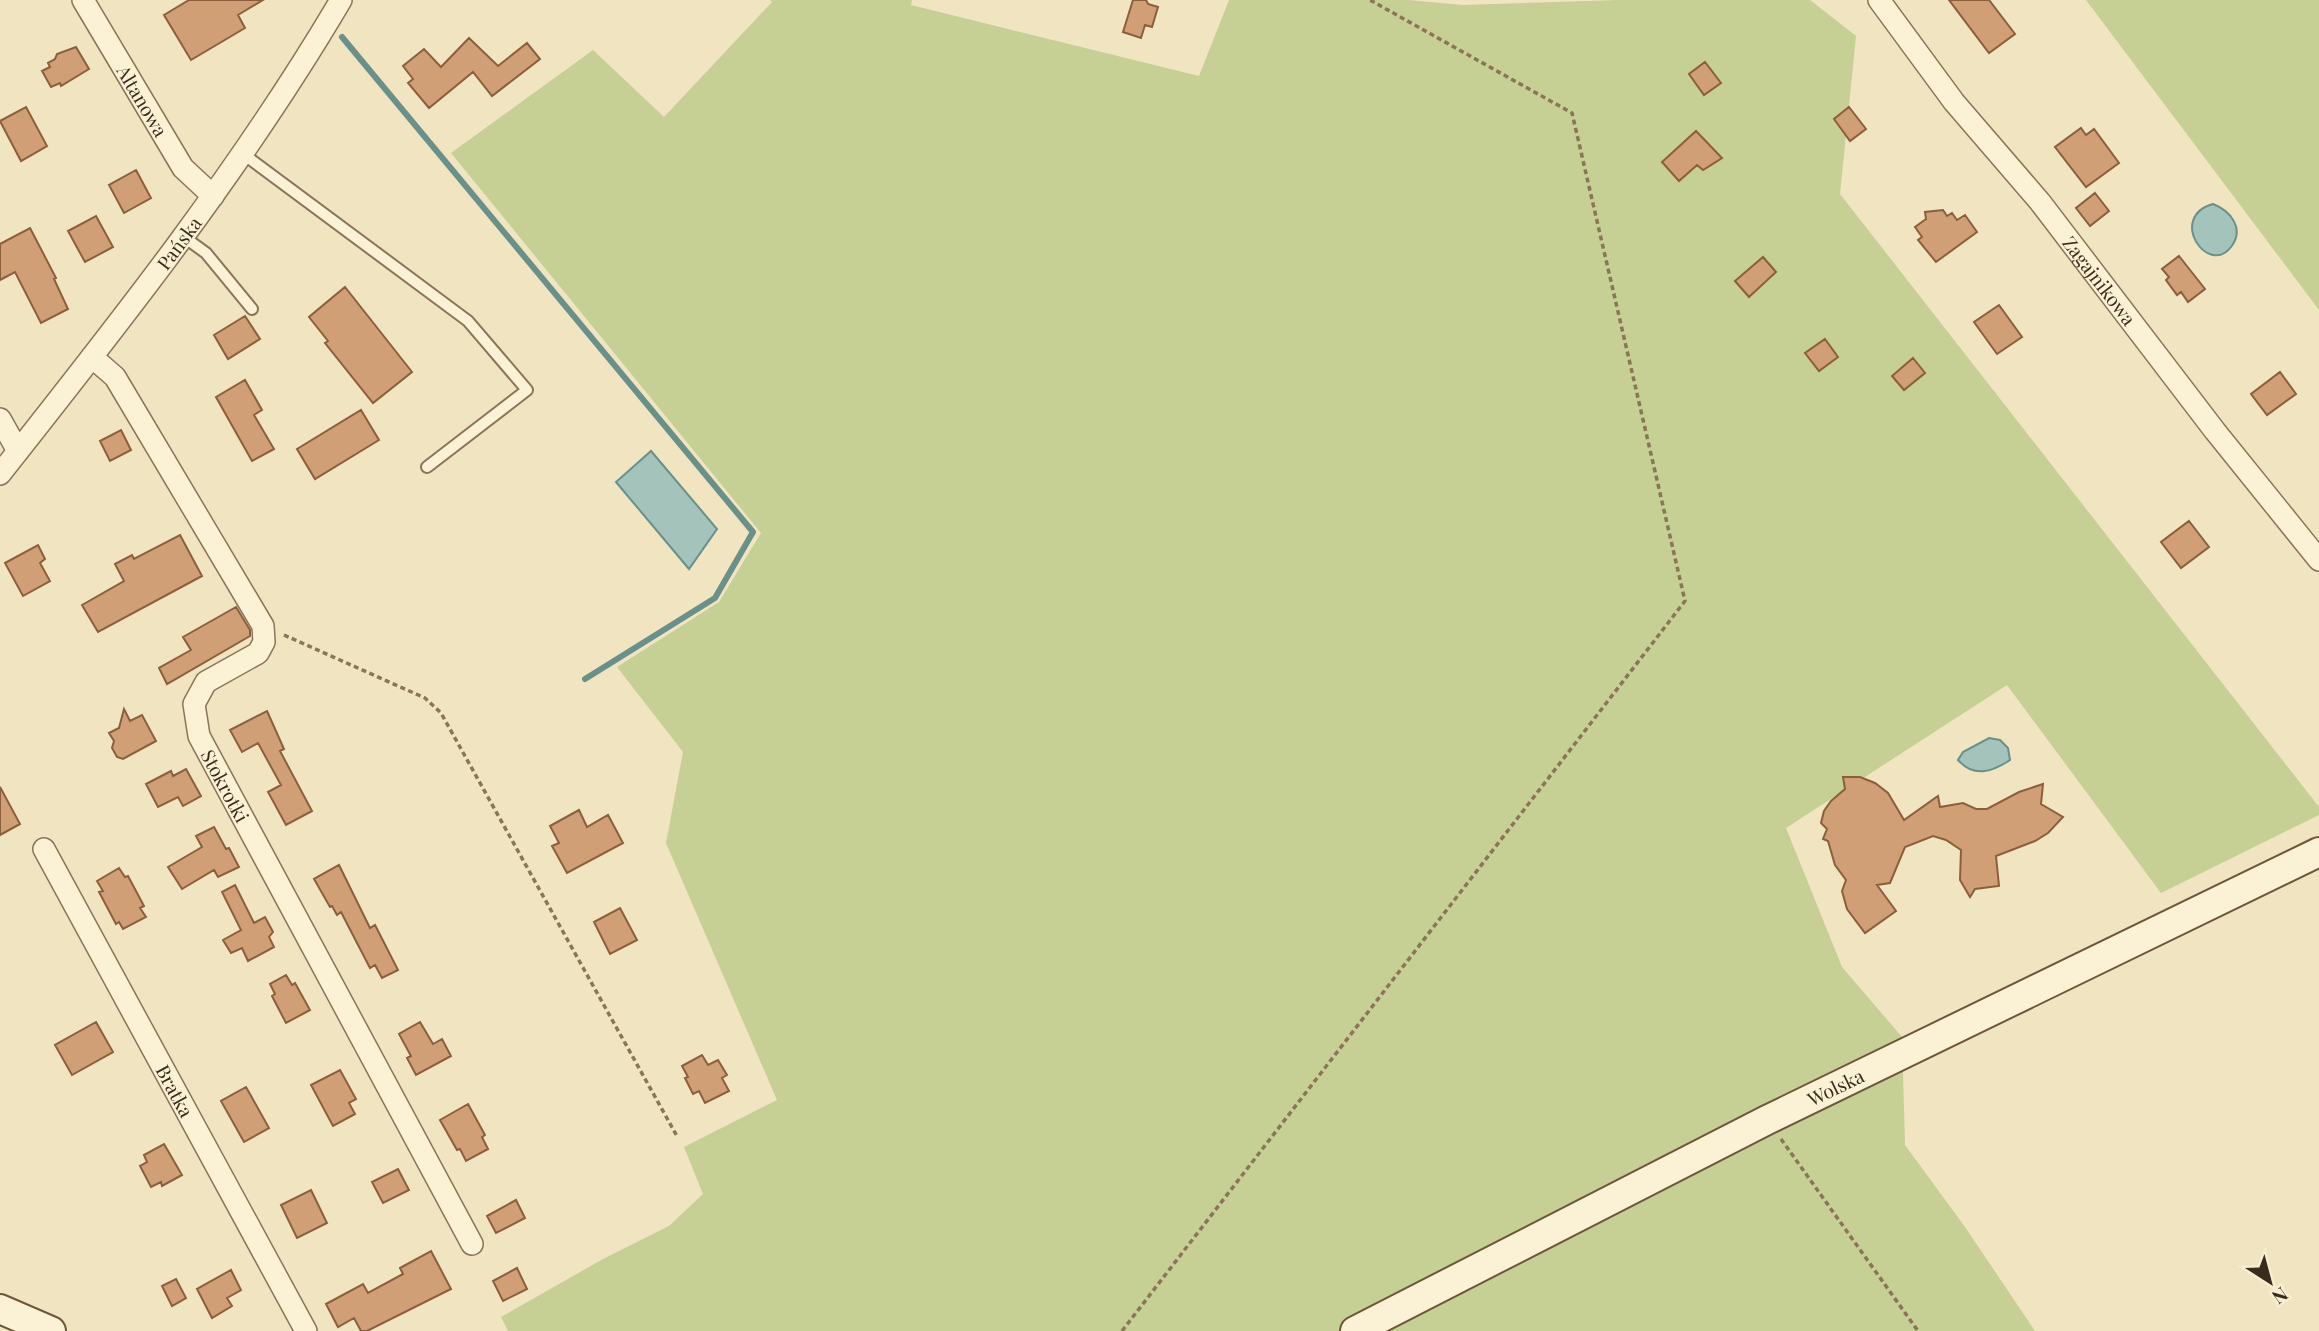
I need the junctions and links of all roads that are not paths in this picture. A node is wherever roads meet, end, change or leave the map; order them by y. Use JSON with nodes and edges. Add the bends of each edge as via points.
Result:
{"nodes":[{"id":1,"x":83,"y":0,"type":"edge"},
{"id":2,"x":341,"y":0,"type":"edge"},
{"id":3,"x":1880,"y":0,"type":"edge"},
{"id":4,"x":242,"y":153,"type":"junction"},
{"id":5,"x":213,"y":196,"type":"junction"},
{"id":6,"x":184,"y":237,"type":"junction"},
{"id":7,"x":252,"y":309,"type":"dead end"},
{"id":8,"x":92,"y":357,"type":"junction"},
{"id":9,"x":0,"y":419,"type":"edge"},
{"id":10,"x":18,"y":451,"type":"junction"},
{"id":11,"x":427,"y":467,"type":"dead end"},
{"id":12,"x":0,"y":474,"type":"edge"},
{"id":13,"x":2319,"y":560,"type":"edge"},
{"id":14,"x":44,"y":849,"type":"dead end"},
{"id":15,"x":2319,"y":852,"type":"edge"},
{"id":16,"x":472,"y":1244,"type":"dead end"},
{"id":17,"x":0,"y":1310,"type":"edge"},
{"id":18,"x":51,"y":1331,"type":"edge"},
{"id":19,"x":306,"y":1331,"type":"edge"},
{"id":20,"x":1355,"y":1331,"type":"edge"}],
"edges":[{"from":1,"to":5,"type":"street","name":"Altanowa","via":[[183,168]]},
{"from":2,"to":4,"type":"street","name":"Pańska"},
{"from":3,"to":13,"type":"street","name":"Zagajnikowa","via":[[1954,102],[2040,202]]},
{"from":4,"to":5,"type":"street","name":"Pańska"},
{"from":4,"to":11,"type":"lane","via":[[468,321],[527,390]]},
{"from":5,"to":6,"type":"street","name":"Pańska"},
{"from":6,"to":7,"type":"lane","via":[[206,253]]},
{"from":6,"to":8,"type":"street","name":"Pańska"},
{"from":8,"to":10,"type":"street","name":"Pańska"},
{"from":8,"to":16,"type":"street","name":"Stokrotki","via":[[115,377],[263,626],[264,642],[258,653],[206,682],[194,704],[199,736]]},
{"from":9,"to":10,"type":"street"},
{"from":10,"to":12,"type":"street","name":"Pańska"},
{"from":14,"to":19,"type":"street","name":"Bratka"},
{"from":15,"to":20,"type":"street","name":"Wolska","via":[[1767,1120]]},
{"from":17,"to":18,"type":"street"}]}
